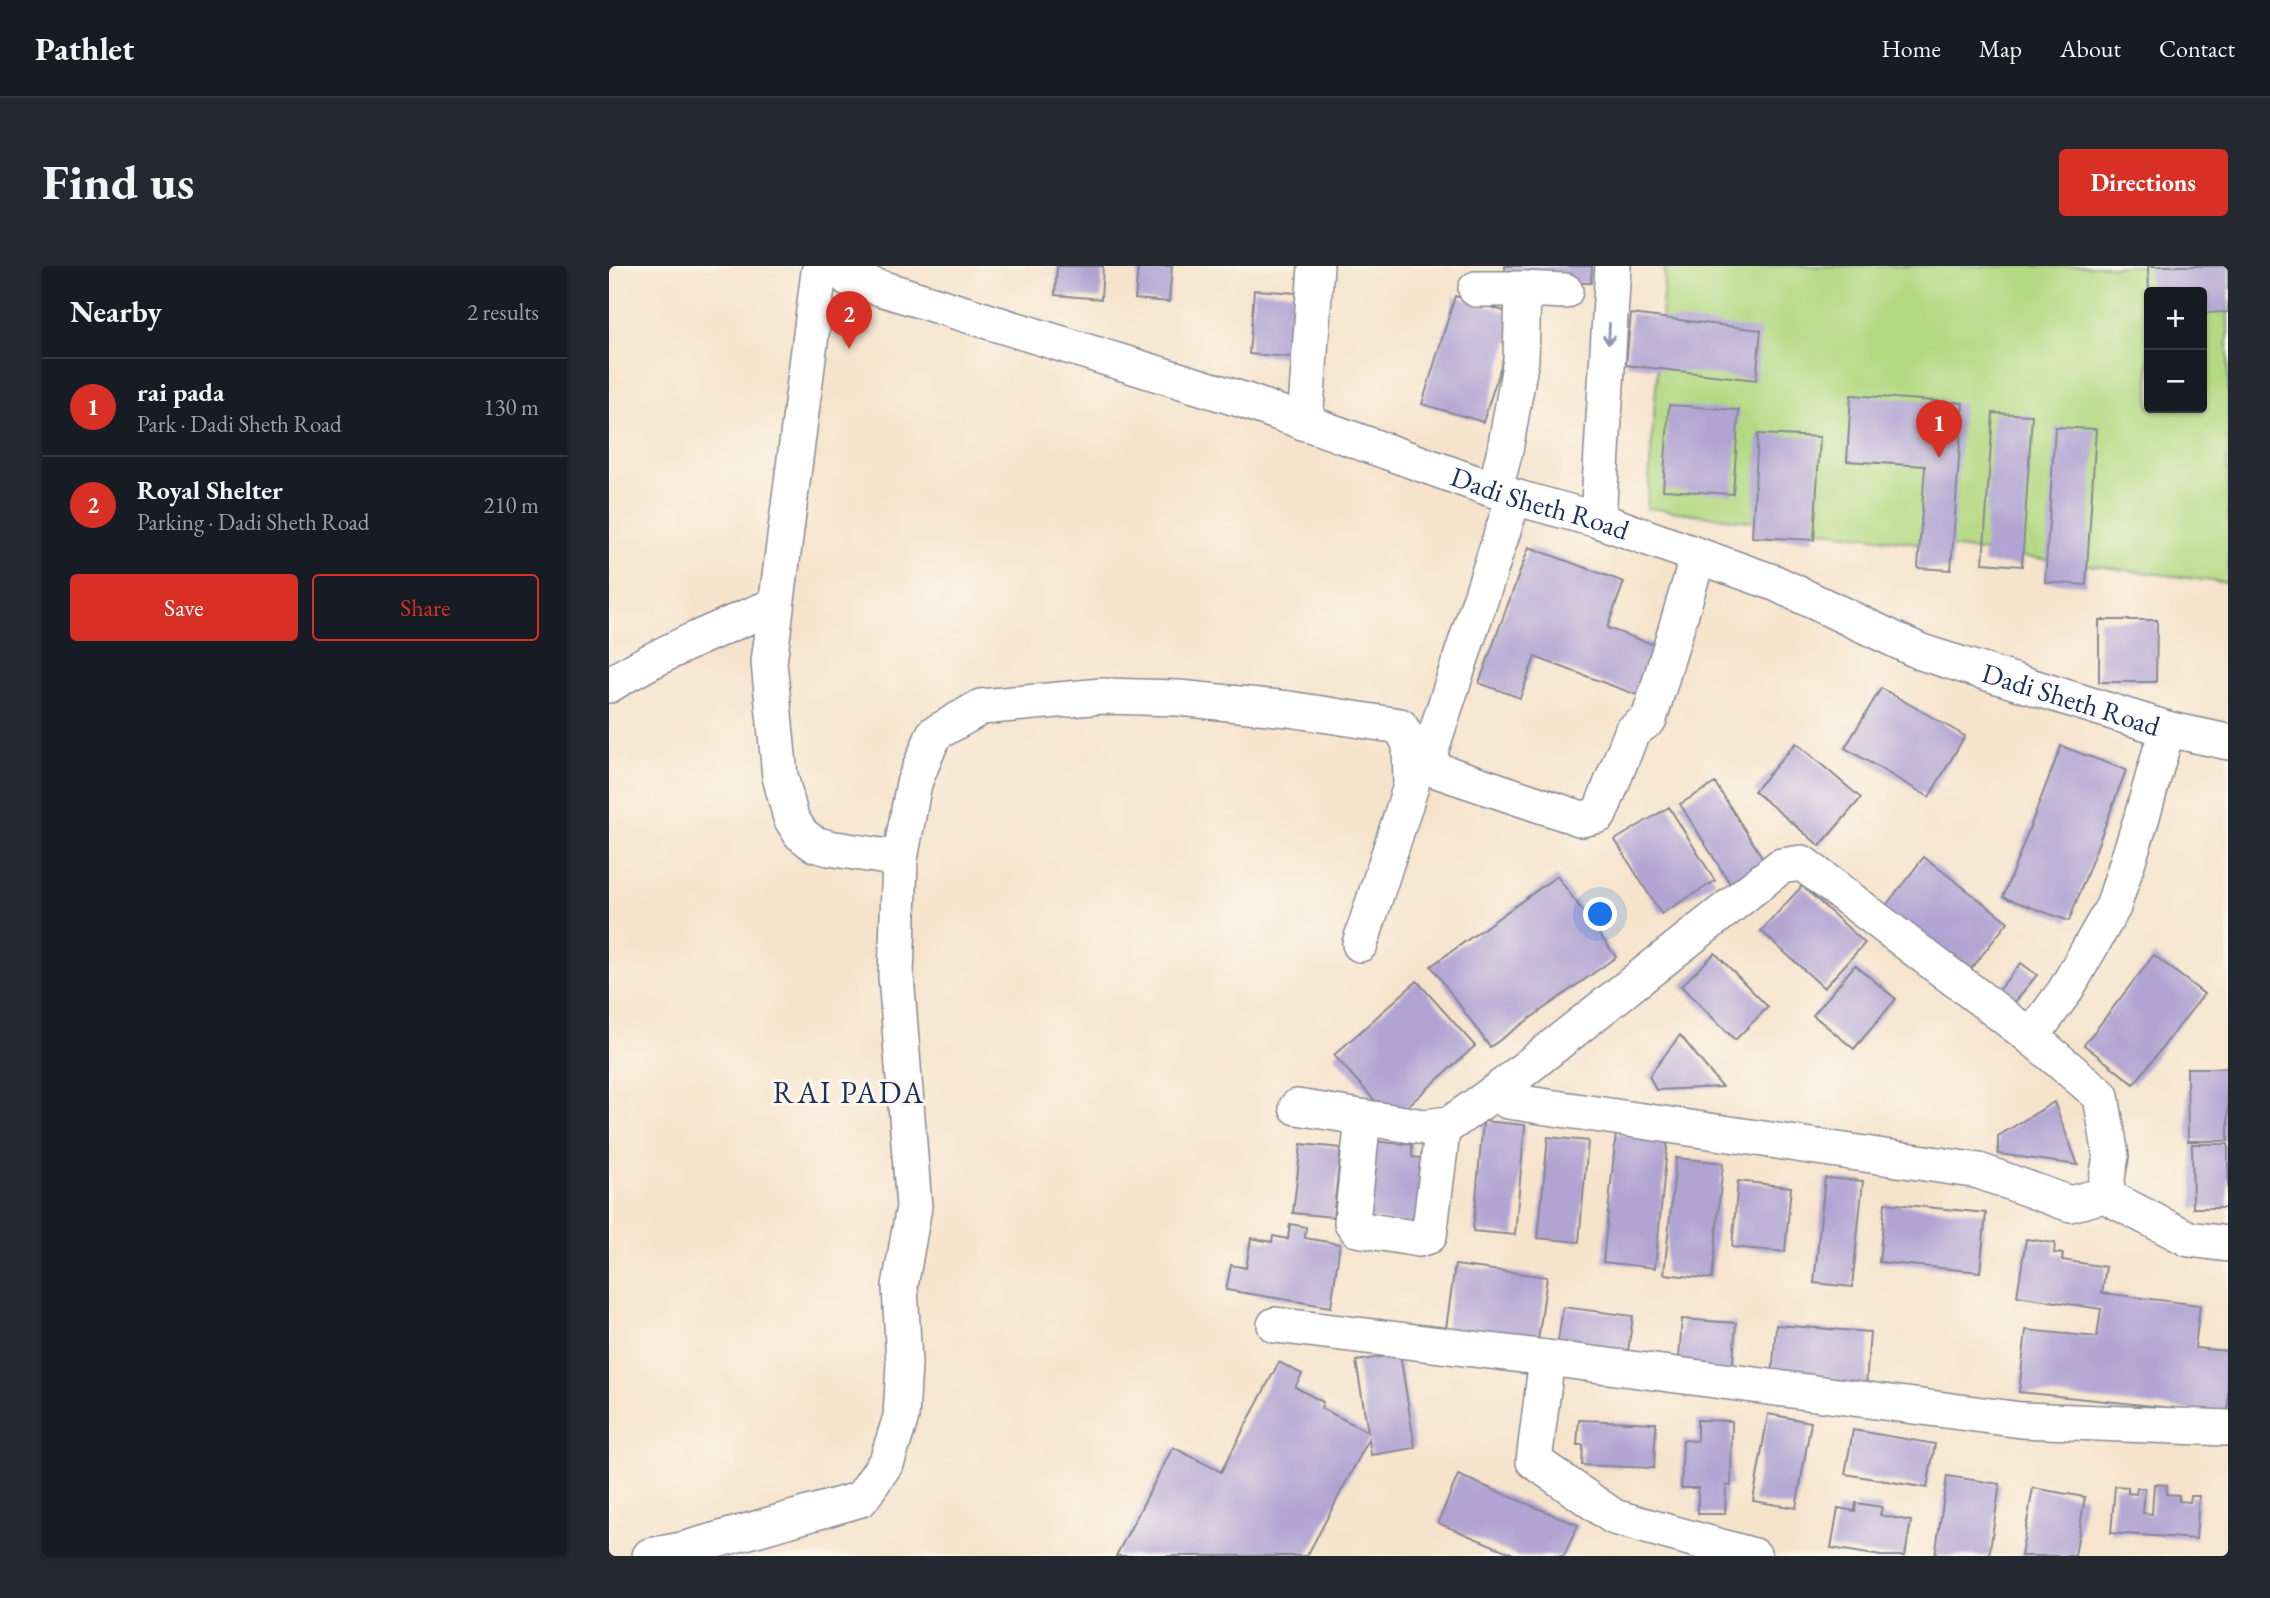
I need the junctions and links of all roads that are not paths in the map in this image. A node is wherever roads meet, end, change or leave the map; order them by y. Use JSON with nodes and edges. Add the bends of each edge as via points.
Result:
{"nodes":[{"id":1,"x":1316,"y":266,"type":"edge"},
{"id":2,"x":1613,"y":266,"type":"edge"},
{"id":3,"x":831,"y":271,"type":"edge"},
{"id":4,"x":1476,"y":289,"type":"dead end"},
{"id":5,"x":1523,"y":289,"type":"junction"},
{"id":6,"x":1565,"y":290,"type":"dead end"},
{"id":7,"x":1305,"y":423,"type":"junction"},
{"id":8,"x":1504,"y":494,"type":"junction"},
{"id":9,"x":1598,"y":520,"type":"junction"},
{"id":10,"x":1698,"y":556,"type":"junction"},
{"id":11,"x":776,"y":605,"type":"junction"},
{"id":12,"x":609,"y":685,"type":"edge"},
{"id":13,"x":2167,"y":729,"type":"junction"},
{"id":14,"x":2228,"y":742,"type":"edge"},
{"id":15,"x":900,"y":859,"type":"junction"},
{"id":16,"x":1360,"y":944,"type":"dead end"},
{"id":17,"x":2031,"y":1037,"type":"junction"},
{"id":18,"x":1502,"y":1087,"type":"junction"},
{"id":19,"x":1297,"y":1107,"type":"dead end"},
{"id":20,"x":1362,"y":1125,"type":"junction"},
{"id":21,"x":1442,"y":1133,"type":"junction"},
{"id":22,"x":2104,"y":1195,"type":"junction"},
{"id":23,"x":2228,"y":1244,"type":"edge"},
{"id":24,"x":1275,"y":1325,"type":"dead end"},
{"id":25,"x":1548,"y":1358,"type":"junction"},
{"id":26,"x":2228,"y":1428,"type":"edge"},
{"id":27,"x":650,"y":1556,"type":"edge"},
{"id":28,"x":1753,"y":1556,"type":"edge"}],
"edges":[{"from":1,"to":7,"type":"street"},
{"from":2,"to":9,"type":"street","one_way":true},
{"from":3,"to":7,"type":"street","name":"Dadi Sheth Road"},
{"from":3,"to":11,"type":"street"},
{"from":4,"to":5,"type":"street"},
{"from":5,"to":6,"type":"street"},
{"from":5,"to":8,"type":"street","via":[[1521,359],[1505,450]]},
{"from":7,"to":8,"type":"street","name":"Dadi Sheth Road"},
{"from":8,"to":9,"type":"street","name":"Dadi Sheth Road"},
{"from":8,"to":10,"type":"street","via":[[1430,752],[1433,769],[1582,819],[1599,815],[1632,732],[1649,719]]},
{"from":9,"to":10,"type":"street","name":"Dadi Sheth Road"},
{"from":10,"to":13,"type":"street","name":"Dadi Sheth Road","via":[[1775,583],[1921,652]]},
{"from":11,"to":12,"type":"street","via":[[692,639]]},
{"from":11,"to":15,"type":"street","via":[[769,662],[781,776],[791,818],[814,844]]},
{"from":13,"to":14,"type":"street","name":"Dadi Sheth Road"},
{"from":13,"to":17,"type":"street","via":[[2113,907]]},
{"from":15,"to":16,"type":"street","via":[[914,783],[934,734],[981,707],[1102,696],[1179,698],[1400,726],[1410,744],[1411,786]]},
{"from":15,"to":27,"type":"street","via":[[896,976],[914,1207],[900,1286],[901,1417],[887,1461],[861,1499]]},
{"from":17,"to":18,"type":"street","via":[[1802,863],[1781,866]]},
{"from":17,"to":22,"type":"street","via":[[2101,1096],[2111,1156]]},
{"from":18,"to":21,"type":"street"},
{"from":18,"to":22,"type":"street","via":[[1508,1101],[1979,1171],[2070,1204]]},
{"from":19,"to":20,"type":"street"},
{"from":20,"to":21,"type":"street","via":[[1424,1127]]},
{"from":20,"to":21,"type":"street","via":[[1352,1222],[1357,1229],[1419,1239],[1429,1236]]},
{"from":22,"to":23,"type":"street","via":[[2189,1239]]},
{"from":24,"to":25,"type":"street"},
{"from":25,"to":26,"type":"street","via":[[2021,1420]]},
{"from":25,"to":28,"type":"street","via":[[1534,1461],[1614,1517]]}]}
